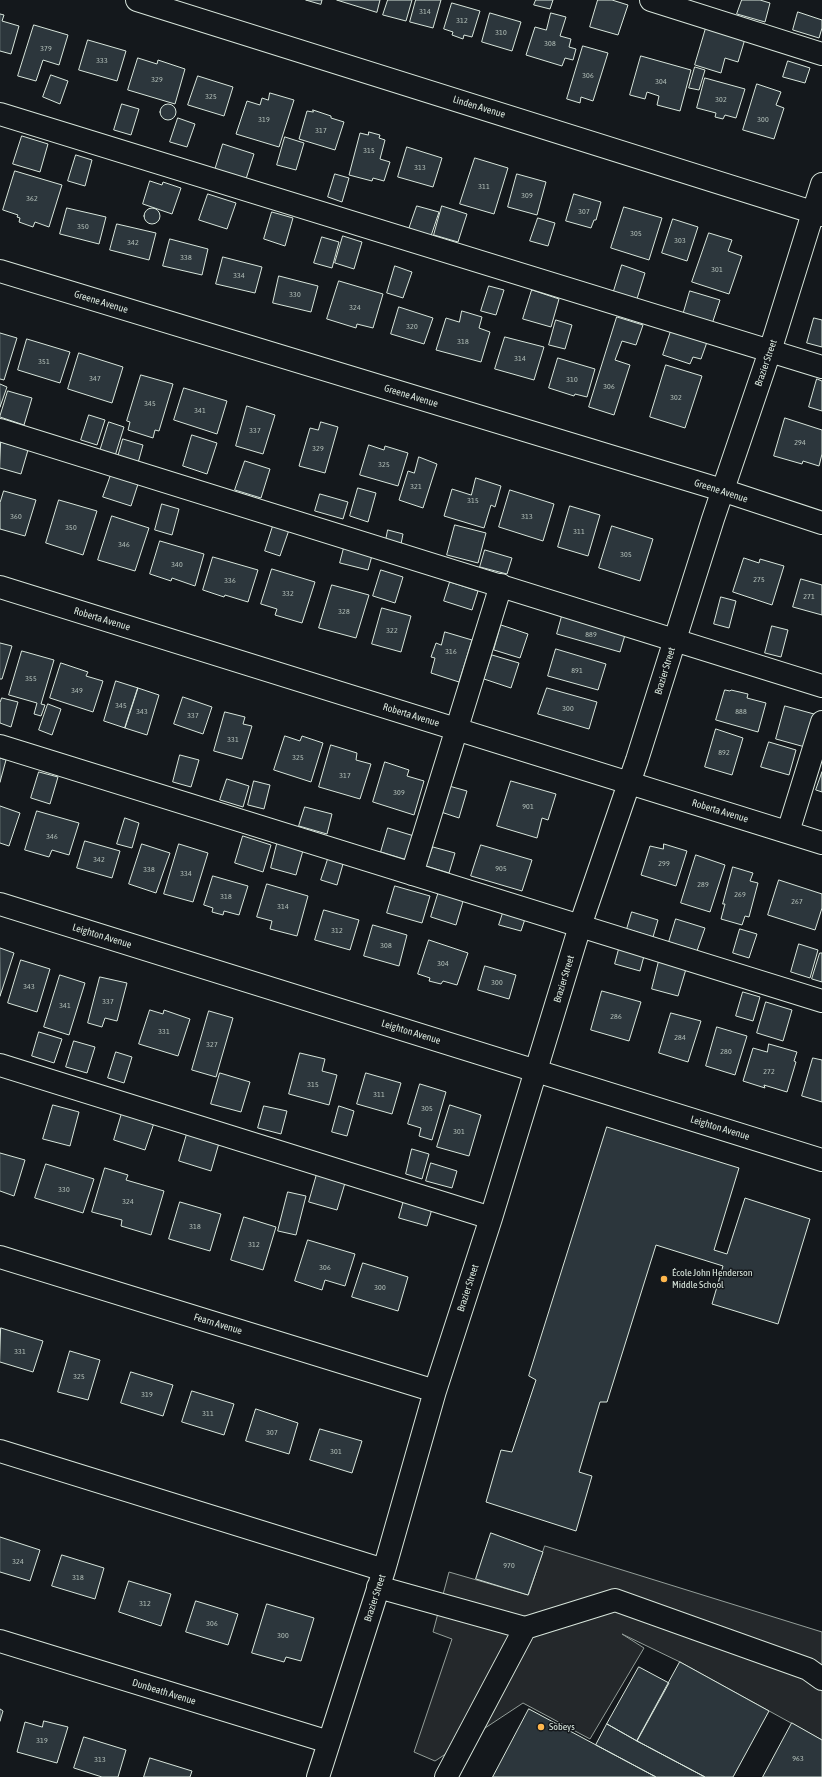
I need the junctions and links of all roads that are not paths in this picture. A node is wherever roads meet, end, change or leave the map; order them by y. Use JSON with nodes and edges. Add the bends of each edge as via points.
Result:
{"nodes":[{"id":1,"x":137,"y":0,"type":"edge"},
{"id":2,"x":651,"y":0,"type":"edge"},
{"id":3,"x":822,"y":54,"type":"edge"},
{"id":4,"x":0,"y":114,"type":"edge"},
{"id":5,"x":822,"y":184,"type":"edge"},
{"id":6,"x":818,"y":213,"type":"edge"},
{"id":7,"x":0,"y":271,"type":"edge"},
{"id":8,"x":770,"y":351,"type":"junction"},
{"id":9,"x":822,"y":367,"type":"edge"},
{"id":10,"x":0,"y":430,"type":"edge"},
{"id":11,"x":722,"y":490,"type":"junction"},
{"id":12,"x":822,"y":522,"type":"edge"},
{"id":13,"x":501,"y":585,"type":"junction"},
{"id":14,"x":0,"y":588,"type":"edge"},
{"id":15,"x":675,"y":639,"type":"junction"},
{"id":16,"x":822,"y":686,"type":"edge"},
{"id":17,"x":822,"y":722,"type":"edge"},
{"id":18,"x":457,"y":730,"type":"junction"},
{"id":19,"x":0,"y":746,"type":"edge"},
{"id":20,"x":630,"y":784,"type":"junction"},
{"id":21,"x":788,"y":832,"type":"junction"},
{"id":22,"x":822,"y":843,"type":"edge"},
{"id":23,"x":412,"y":874,"type":"junction"},
{"id":24,"x":0,"y":904,"type":"edge"},
{"id":25,"x":580,"y":926,"type":"junction"},
{"id":26,"x":822,"y":1001,"type":"edge"},
{"id":27,"x":0,"y":1065,"type":"edge"},
{"id":28,"x":535,"y":1071,"type":"junction"},
{"id":29,"x":822,"y":1160,"type":"edge"},
{"id":30,"x":491,"y":1218,"type":"junction"},
{"id":31,"x":0,"y":1256,"type":"edge"},
{"id":32,"x":435,"y":1391,"type":"junction"},
{"id":33,"x":0,"y":1451,"type":"edge"},
{"id":34,"x":381,"y":1579,"type":"junction"},
{"id":35,"x":525,"y":1628,"type":"junction"},
{"id":36,"x":0,"y":1641,"type":"edge"},
{"id":37,"x":822,"y":1679,"type":"edge"},
{"id":38,"x":329,"y":1742,"type":"junction"},
{"id":39,"x":318,"y":1777,"type":"edge"},
{"id":40,"x":446,"y":1777,"type":"edge"}],
"edges":[{"from":1,"to":6,"type":"street","name":"Linden Avenue"},
{"from":2,"to":3,"type":"street"},
{"from":4,"to":8,"type":"street"},
{"from":5,"to":6,"type":"street","name":"Brazier Street"},
{"from":6,"to":8,"type":"street","name":"Brazier Street"},
{"from":7,"to":11,"type":"street","name":"Greene Avenue"},
{"from":8,"to":9,"type":"street"},
{"from":8,"to":11,"type":"street","name":"Brazier Street"},
{"from":10,"to":13,"type":"street"},
{"from":11,"to":12,"type":"street","name":"Greene Avenue"},
{"from":11,"to":15,"type":"street","name":"Brazier Street"},
{"from":13,"to":15,"type":"street"},
{"from":13,"to":18,"type":"street"},
{"from":14,"to":18,"type":"street","name":"Roberta Avenue"},
{"from":15,"to":16,"type":"street"},
{"from":15,"to":20,"type":"street","name":"Brazier Street"},
{"from":17,"to":21,"type":"street"},
{"from":18,"to":20,"type":"street","name":"Roberta Avenue"},
{"from":18,"to":23,"type":"street"},
{"from":19,"to":23,"type":"street"},
{"from":20,"to":21,"type":"street","name":"Roberta Avenue"},
{"from":20,"to":25,"type":"street","name":"Brazier Street"},
{"from":21,"to":22,"type":"street","name":"Roberta Avenue"},
{"from":23,"to":25,"type":"street"},
{"from":24,"to":28,"type":"street","name":"Leighton Avenue"},
{"from":25,"to":26,"type":"street"},
{"from":25,"to":28,"type":"street","name":"Brazier Street"},
{"from":27,"to":30,"type":"street"},
{"from":28,"to":29,"type":"street","name":"Leighton Avenue"},
{"from":28,"to":30,"type":"street","name":"Brazier Street"},
{"from":30,"to":32,"type":"street","name":"Brazier Street"},
{"from":31,"to":32,"type":"street","name":"Fearn Avenue"},
{"from":32,"to":34,"type":"street","name":"Brazier Street"},
{"from":33,"to":34,"type":"street"},
{"from":34,"to":35,"type":"street"},
{"from":34,"to":38,"type":"street","name":"Brazier Street"},
{"from":35,"to":37,"type":"street","via":[[615,1600],[808,1669]]},
{"from":35,"to":40,"type":"street"},
{"from":36,"to":38,"type":"street","name":"Dunbeath Avenue"},
{"from":38,"to":39,"type":"street","name":"Brazier Street"}]}
